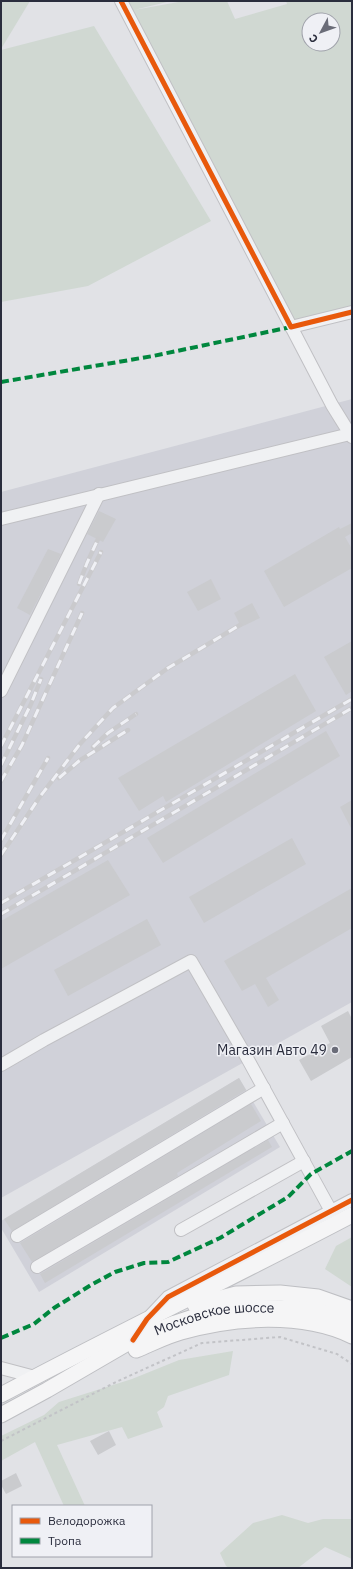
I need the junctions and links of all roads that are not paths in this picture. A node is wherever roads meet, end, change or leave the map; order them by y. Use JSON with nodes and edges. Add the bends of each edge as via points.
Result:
{"nodes":[{"id":1,"x":121,"y":1,"type":"edge"},
{"id":2,"x":352,"y":312,"type":"edge"},
{"id":3,"x":291,"y":328,"type":"junction"},
{"id":4,"x":351,"y":436,"type":"edge"},
{"id":5,"x":99,"y":494,"type":"junction"},
{"id":6,"x":1,"y":519,"type":"edge"},
{"id":7,"x":1,"y":691,"type":"edge"},
{"id":8,"x":1,"y":1065,"type":"edge"},
{"id":9,"x":264,"y":1088,"type":"junction"},
{"id":10,"x":283,"y":1122,"type":"junction"},
{"id":11,"x":304,"y":1161,"type":"junction"},
{"id":12,"x":352,"y":1200,"type":"edge"},
{"id":13,"x":331,"y":1211,"type":"junction"},
{"id":14,"x":352,"y":1215,"type":"edge"},
{"id":15,"x":181,"y":1230,"type":"dead end"},
{"id":16,"x":18,"y":1236,"type":"dead end"},
{"id":17,"x":37,"y":1267,"type":"dead end"},
{"id":18,"x":352,"y":1309,"type":"edge"},
{"id":19,"x":147,"y":1319,"type":"junction"},
{"id":20,"x":352,"y":1322,"type":"edge"},
{"id":21,"x":352,"y":1336,"type":"edge"},
{"id":22,"x":133,"y":1340,"type":"junction"},
{"id":23,"x":1,"y":1368,"type":"edge"},
{"id":24,"x":35,"y":1377,"type":"junction"},
{"id":25,"x":48,"y":1390,"type":"junction"},
{"id":26,"x":1,"y":1395,"type":"edge"},
{"id":27,"x":1,"y":1415,"type":"edge"}],
"edges":[{"from":1,"to":3,"type":"street"},
{"from":2,"to":3,"type":"street"},
{"from":3,"to":4,"type":"street"},
{"from":4,"to":5,"type":"street"},
{"from":5,"to":6,"type":"street"},
{"from":5,"to":7,"type":"street"},
{"from":8,"to":9,"type":"street","via":[[191,962]]},
{"from":9,"to":10,"type":"street"},
{"from":9,"to":16,"type":"street"},
{"from":10,"to":11,"type":"street"},
{"from":10,"to":17,"type":"street"},
{"from":11,"to":13,"type":"street"},
{"from":11,"to":15,"type":"street"},
{"from":12,"to":13,"type":"street"},
{"from":13,"to":19,"type":"street","via":[[168,1297]]},
{"from":14,"to":19,"type":"main road","via":[[249,1270]]},
{"from":18,"to":19,"type":"main road","via":[[318,1297],[280,1293],[236,1294]]},
{"from":19,"to":22,"type":"street"},
{"from":19,"to":24,"type":"main road","name":"Московское шоссе"},
{"from":20,"to":22,"type":"main road","name":"Московское шоссе","via":[[313,1309],[247,1307],[214,1310]]},
{"from":21,"to":25,"type":"main road","via":[[310,1323],[270,1318],[228,1322],[181,1332]]},
{"from":22,"to":25,"type":"main road","name":"Московское шоссе"},
{"from":23,"to":24,"type":"street"},
{"from":24,"to":26,"type":"main road","name":"Московское шоссе"},
{"from":25,"to":27,"type":"main road","name":"Московское шоссе"}]}
